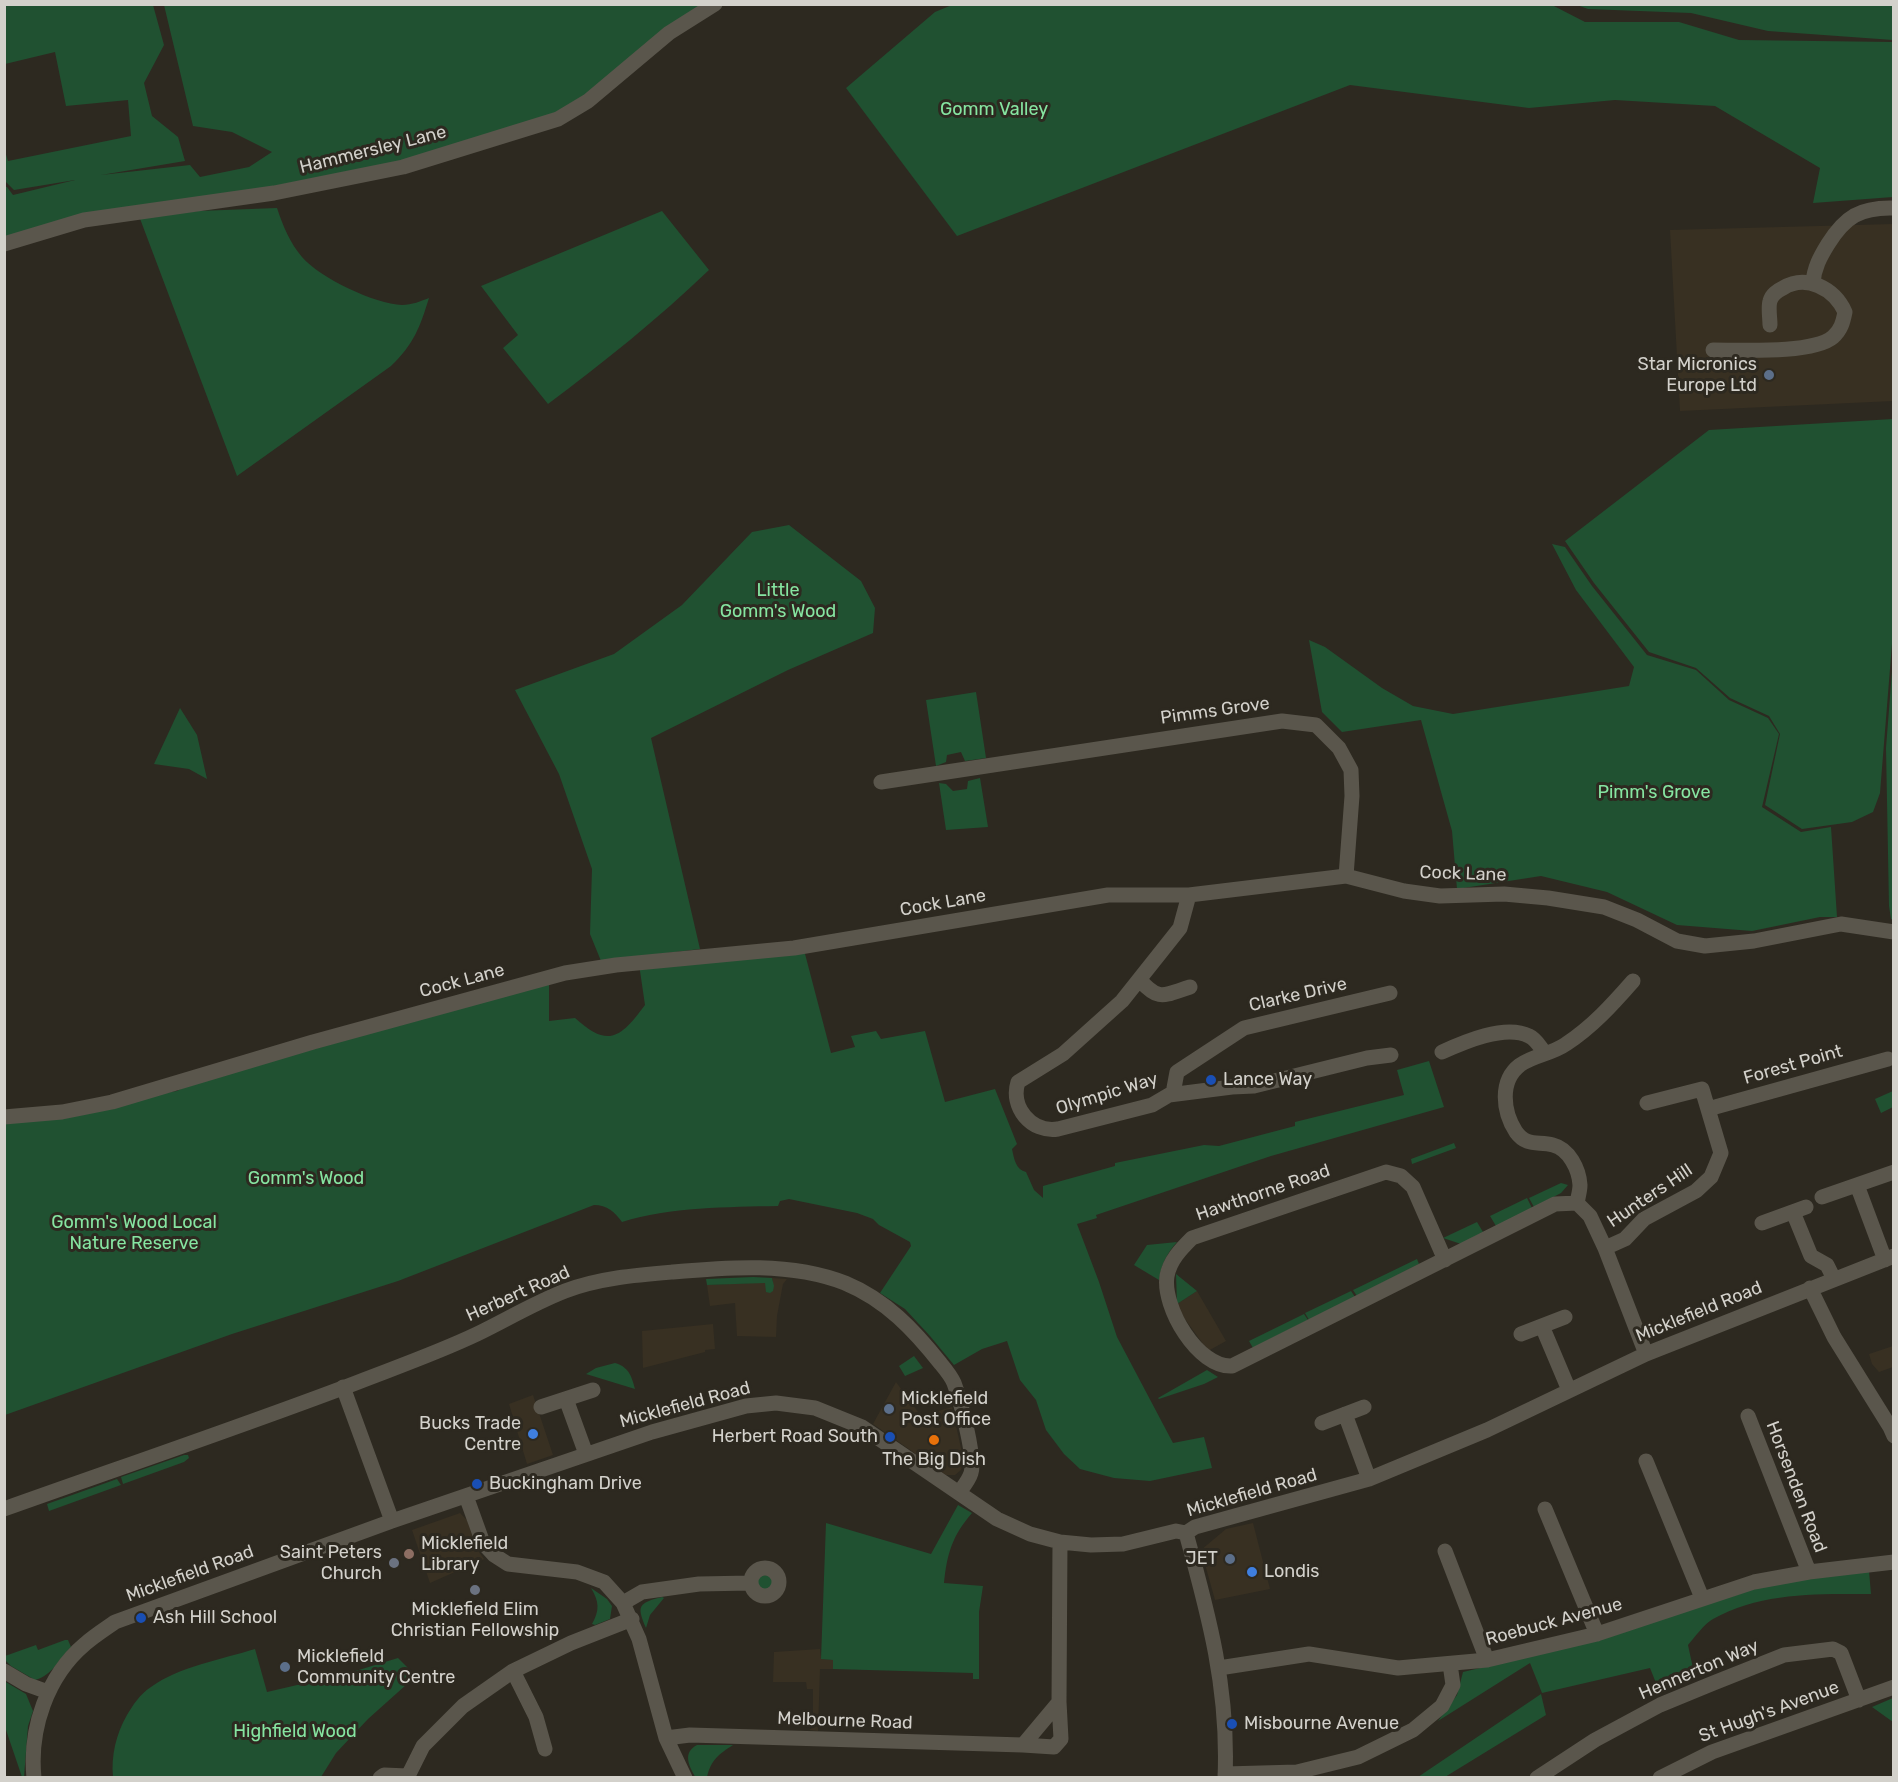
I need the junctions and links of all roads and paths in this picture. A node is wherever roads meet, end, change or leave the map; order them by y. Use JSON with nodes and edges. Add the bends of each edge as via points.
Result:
{"nodes":[{"id":1,"x":715,"y":4,"type":"edge"},
{"id":2,"x":1893,"y":208,"type":"edge"},
{"id":3,"x":4,"y":244,"type":"edge"},
{"id":4,"x":1813,"y":283,"type":"junction"},
{"id":5,"x":1770,"y":324,"type":"dead end"},
{"id":6,"x":1713,"y":350,"type":"dead end"},
{"id":7,"x":881,"y":782,"type":"dead end"},
{"id":8,"x":1346,"y":876,"type":"junction"},
{"id":9,"x":1189,"y":895,"type":"junction"},
{"id":10,"x":1893,"y":932,"type":"edge"},
{"id":11,"x":1140,"y":980,"type":"junction"},
{"id":12,"x":1632,"y":981,"type":"dead end"},
{"id":13,"x":1190,"y":987,"type":"dead end"},
{"id":14,"x":1390,"y":993,"type":"dead end"},
{"id":15,"x":1442,"y":1052,"type":"dead end"},
{"id":16,"x":1545,"y":1053,"type":"junction"},
{"id":17,"x":1391,"y":1055,"type":"dead end"},
{"id":18,"x":1888,"y":1059,"type":"dead end"},
{"id":19,"x":1176,"y":1094,"type":"junction"},
{"id":20,"x":1647,"y":1103,"type":"dead end"},
{"id":21,"x":1708,"y":1109,"type":"junction"},
{"id":22,"x":4,"y":1117,"type":"edge"},
{"id":23,"x":1893,"y":1172,"type":"edge"},
{"id":24,"x":1857,"y":1185,"type":"junction"},
{"id":25,"x":1822,"y":1197,"type":"dead end"},
{"id":26,"x":1577,"y":1203,"type":"junction"},
{"id":27,"x":1762,"y":1223,"type":"dead end"},
{"id":28,"x":1605,"y":1248,"type":"junction"},
{"id":29,"x":1889,"y":1258,"type":"edge"},
{"id":30,"x":1445,"y":1260,"type":"junction"},
{"id":31,"x":1834,"y":1279,"type":"junction"},
{"id":32,"x":1810,"y":1288,"type":"junction"},
{"id":33,"x":1565,"y":1317,"type":"dead end"},
{"id":34,"x":1542,"y":1326,"type":"junction"},
{"id":35,"x":1521,"y":1334,"type":"dead end"},
{"id":36,"x":1646,"y":1354,"type":"junction"},
{"id":37,"x":343,"y":1387,"type":"junction"},
{"id":38,"x":593,"y":1390,"type":"dead end"},
{"id":39,"x":1569,"y":1390,"type":"junction"},
{"id":40,"x":566,"y":1400,"type":"junction"},
{"id":41,"x":541,"y":1407,"type":"dead end"},
{"id":42,"x":1364,"y":1407,"type":"dead end"},
{"id":43,"x":1345,"y":1414,"type":"junction"},
{"id":44,"x":1748,"y":1416,"type":"dead end"},
{"id":45,"x":1322,"y":1423,"type":"dead end"},
{"id":46,"x":1893,"y":1436,"type":"edge"},
{"id":47,"x":586,"y":1454,"type":"junction"},
{"id":48,"x":1646,"y":1461,"type":"dead end"},
{"id":49,"x":1369,"y":1479,"type":"junction"},
{"id":50,"x":959,"y":1493,"type":"junction"},
{"id":51,"x":466,"y":1496,"type":"junction"},
{"id":52,"x":4,"y":1509,"type":"edge"},
{"id":53,"x":1545,"y":1509,"type":"dead end"},
{"id":54,"x":392,"y":1521,"type":"junction"},
{"id":55,"x":1186,"y":1533,"type":"junction"},
{"id":56,"x":1060,"y":1542,"type":"junction"},
{"id":57,"x":1445,"y":1551,"type":"dead end"},
{"id":58,"x":1893,"y":1562,"type":"edge"},
{"id":59,"x":1809,"y":1572,"type":"junction"},
{"id":60,"x":750,"y":1583,"type":"dead end"},
{"id":61,"x":1702,"y":1598,"type":"junction"},
{"id":62,"x":622,"y":1603,"type":"junction"},
{"id":63,"x":632,"y":1618,"type":"junction"},
{"id":64,"x":1597,"y":1634,"type":"junction"},
{"id":65,"x":1487,"y":1660,"type":"junction"},
{"id":66,"x":1450,"y":1664,"type":"junction"},
{"id":67,"x":1219,"y":1668,"type":"junction"},
{"id":68,"x":4,"y":1671,"type":"edge"},
{"id":69,"x":513,"y":1671,"type":"junction"},
{"id":70,"x":1893,"y":1687,"type":"edge"},
{"id":71,"x":48,"y":1692,"type":"junction"},
{"id":72,"x":1858,"y":1700,"type":"junction"},
{"id":73,"x":1059,"y":1702,"type":"junction"},
{"id":74,"x":666,"y":1738,"type":"junction"},
{"id":75,"x":1023,"y":1745,"type":"junction"},
{"id":76,"x":545,"y":1749,"type":"dead end"},
{"id":77,"x":1225,"y":1776,"type":"edge"},
{"id":78,"x":407,"y":1777,"type":"edge"},
{"id":79,"x":34,"y":1778,"type":"edge"},
{"id":80,"x":380,"y":1778,"type":"edge"},
{"id":81,"x":685,"y":1778,"type":"edge"},
{"id":82,"x":1537,"y":1778,"type":"edge"},
{"id":83,"x":1660,"y":1778,"type":"edge"}],
"edges":[{"from":1,"to":3,"type":"street","name":"Hammersley Lane","via":[[669,33],[588,101],[558,119],[403,167],[274,193],[84,220]]},
{"from":2,"to":4,"type":"street","via":[[1860,212],[1845,221],[1819,259]]},
{"from":4,"to":5,"type":"street","via":[[1793,282],[1774,293],[1769,302]]},
{"from":4,"to":6,"type":"street","via":[[1830,292],[1845,312],[1840,330],[1832,339],[1809,347]]},
{"from":7,"to":8,"type":"street","name":"Pimms Grove","via":[[1282,721],[1316,725],[1339,748],[1351,770]]},
{"from":8,"to":9,"type":"street","name":"Cock Lane"},
{"from":8,"to":10,"type":"street","name":"Cock Lane","via":[[1440,896],[1504,894],[1604,907],[1677,941],[1705,946],[1841,924]]},
{"from":9,"to":11,"type":"street","name":"Olympic Way","via":[[1180,928]]},
{"from":9,"to":22,"type":"street","name":"Cock Lane","via":[[1108,895],[794,948],[565,973],[112,1102],[62,1112]]},
{"from":11,"to":13,"type":"street","via":[[1152,993],[1161,995]]},
{"from":11,"to":19,"type":"street","name":"Olympic Way","via":[[1063,1054],[1018,1082],[1017,1104],[1031,1122],[1054,1130],[1152,1105]]},
{"from":12,"to":16,"type":"street","via":[[1589,1026],[1560,1048]]},
{"from":14,"to":19,"type":"street","name":"Clarke Drive","via":[[1244,1028],[1177,1072]]},
{"from":15,"to":16,"type":"street","via":[[1487,1035],[1521,1033],[1530,1036]]},
{"from":16,"to":26,"type":"street","via":[[1514,1072],[1506,1089],[1506,1103],[1523,1139],[1566,1152],[1580,1185]]},
{"from":17,"to":19,"type":"street","name":"Olympic Way","via":[[1254,1086]]},
{"from":18,"to":21,"type":"street","name":"Forest Point"},
{"from":20,"to":21,"type":"street","name":"Hunters Hill","via":[[1702,1089]]},
{"from":21,"to":28,"type":"street","name":"Hunters Hill","via":[[1721,1153],[1711,1177],[1696,1191],[1644,1219],[1626,1239]]},
{"from":23,"to":24,"type":"street"},
{"from":24,"to":25,"type":"street"},
{"from":24,"to":29,"type":"street"},
{"from":26,"to":28,"type":"street","via":[[1590,1216]]},
{"from":26,"to":30,"type":"street","name":"Hawthorne Road","via":[[1555,1204]]},
{"from":27,"to":31,"type":"street","via":[[1800,1210],[1811,1256],[1827,1265]]},
{"from":28,"to":36,"type":"street"},
{"from":29,"to":31,"type":"street","name":"Micklefield Road"},
{"from":30,"to":30,"type":"street","name":"Hawthorne Road","via":[[1413,1187],[1401,1176],[1386,1172],[1192,1238],[1174,1259],[1166,1287],[1170,1306],[1194,1344],[1212,1362],[1232,1366]]},
{"from":31,"to":32,"type":"street","name":"Micklefield Road"},
{"from":32,"to":36,"type":"street","name":"Micklefield Road"},
{"from":32,"to":46,"type":"street","via":[[1834,1337]]},
{"from":33,"to":34,"type":"street"},
{"from":34,"to":35,"type":"street"},
{"from":34,"to":39,"type":"street"},
{"from":36,"to":39,"type":"street","name":"Micklefield Road"},
{"from":37,"to":50,"type":"street","name":"Herbert Road","via":[[476,1335],[530,1306],[580,1286],[631,1275],[712,1268],[806,1273],[843,1283],[888,1308],[914,1331],[946,1370],[959,1400],[972,1462],[971,1473]]},
{"from":37,"to":52,"type":"street","name":"Herbert Road"},
{"from":37,"to":54,"type":"street"},
{"from":38,"to":40,"type":"street"},
{"from":39,"to":49,"type":"street","name":"Micklefield Road"},
{"from":40,"to":41,"type":"street"},
{"from":40,"to":47,"type":"street"},
{"from":42,"to":43,"type":"street"},
{"from":43,"to":45,"type":"street"},
{"from":43,"to":49,"type":"street"},
{"from":44,"to":59,"type":"street","name":"Horsenden Road"},
{"from":47,"to":50,"type":"street","name":"Micklefield Road","via":[[718,1413],[776,1403],[815,1408],[862,1427]]},
{"from":47,"to":51,"type":"street","name":"Micklefield Road"},
{"from":48,"to":61,"type":"street"},
{"from":49,"to":55,"type":"street","name":"Micklefield Road","via":[[1204,1524]]},
{"from":50,"to":56,"type":"street","name":"Micklefield Road","via":[[998,1519]]},
{"from":51,"to":54,"type":"street","name":"Micklefield Road"},
{"from":51,"to":62,"type":"street","via":[[483,1543],[494,1555],[508,1564],[577,1572],[595,1578],[604,1582]]},
{"from":53,"to":64,"type":"street"},
{"from":54,"to":71,"type":"street","name":"Micklefield Road","via":[[115,1622],[83,1645]]},
{"from":55,"to":56,"type":"street","name":"Micklefield Road","via":[[1123,1544]]},
{"from":55,"to":67,"type":"street"},
{"from":56,"to":73,"type":"street","name":"Melbourne Road"},
{"from":57,"to":65,"type":"street"},
{"from":58,"to":59,"type":"street","name":"Roebuck Avenue"},
{"from":59,"to":61,"type":"street","name":"Roebuck Avenue","via":[[1754,1582]]},
{"from":60,"to":62,"type":"street","via":[[699,1584],[642,1592]]},
{"from":61,"to":64,"type":"street","name":"Roebuck Avenue"},
{"from":62,"to":63,"type":"street"},
{"from":63,"to":69,"type":"street"},
{"from":63,"to":74,"type":"street"},
{"from":64,"to":65,"type":"street","name":"Roebuck Avenue"},
{"from":65,"to":66,"type":"street","name":"Roebuck Avenue"},
{"from":66,"to":67,"type":"street","name":"Roebuck Avenue","via":[[1398,1668],[1310,1654]]},
{"from":66,"to":77,"type":"street","via":[[1453,1685],[1442,1706],[1404,1735],[1358,1757],[1297,1772]]},
{"from":67,"to":77,"type":"street","via":[[1225,1714]]},
{"from":68,"to":71,"type":"street"},
{"from":69,"to":76,"type":"street","via":[[536,1717]]},
{"from":69,"to":78,"type":"street","via":[[464,1706],[423,1746]]},
{"from":70,"to":72,"type":"street","name":"St Hugh's Avenue"},
{"from":71,"to":79,"type":"street","name":"Micklefield Road","via":[[35,1729]]},
{"from":72,"to":82,"type":"street","name":"Hennerton Way","via":[[1841,1653],[1833,1649],[1784,1655],[1660,1705],[1595,1740]]},
{"from":72,"to":83,"type":"street","name":"St Hugh's Avenue","via":[[1712,1752]]},
{"from":73,"to":75,"type":"street"},
{"from":73,"to":75,"type":"street","name":"Melbourne Road","via":[[1061,1738],[1054,1747]]},
{"from":74,"to":75,"type":"street","name":"Melbourne Road"},
{"from":74,"to":81,"type":"street"},
{"from":78,"to":80,"type":"street","via":[[384,1774]]}]}
